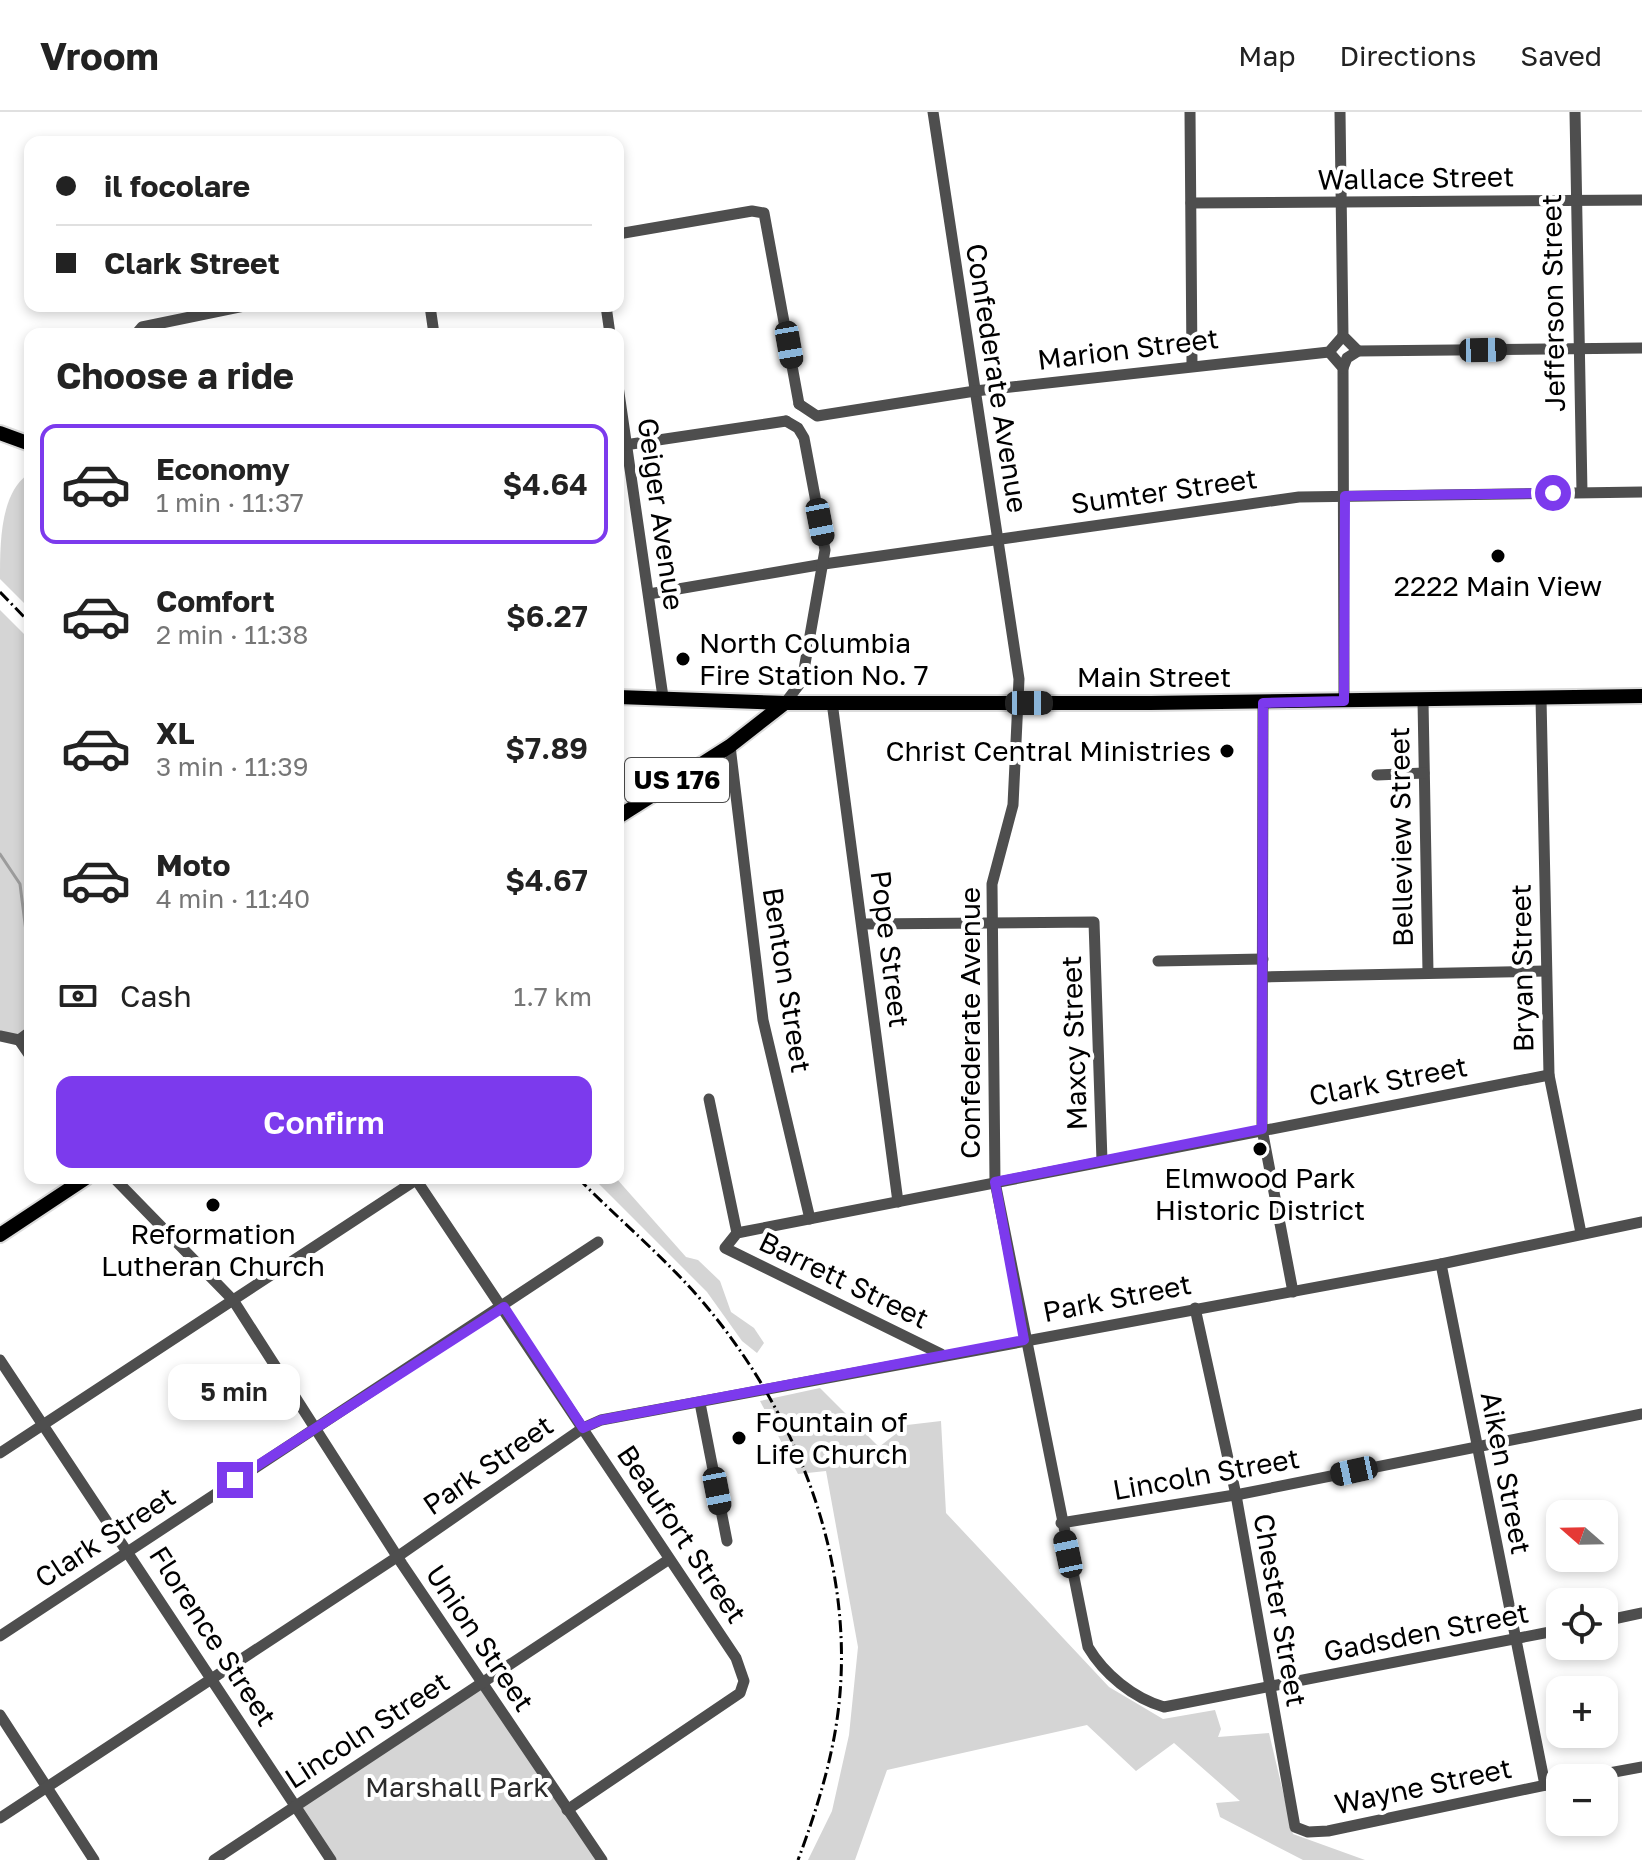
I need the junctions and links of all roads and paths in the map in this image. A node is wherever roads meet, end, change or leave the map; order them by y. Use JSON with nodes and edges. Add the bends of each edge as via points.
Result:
{"nodes":[{"id":1,"x":933,"y":112,"type":"edge"},
{"id":2,"x":1190,"y":112,"type":"edge"},
{"id":3,"x":1340,"y":112,"type":"edge"},
{"id":4,"x":1575,"y":112,"type":"edge"},
{"id":5,"x":1642,"y":200,"type":"edge"},
{"id":6,"x":1575,"y":201,"type":"junction"},
{"id":7,"x":1191,"y":203,"type":"junction"},
{"id":8,"x":1339,"y":204,"type":"junction"},
{"id":9,"x":624,"y":233,"type":"edge"},
{"id":10,"x":220,"y":312,"type":"edge"},
{"id":11,"x":158,"y":328,"type":"edge"},
{"id":12,"x":1343,"y":336,"type":"junction"},
{"id":13,"x":1642,"y":348,"type":"edge"},
{"id":14,"x":1577,"y":349,"type":"junction"},
{"id":15,"x":1358,"y":351,"type":"junction"},
{"id":16,"x":1329,"y":352,"type":"junction"},
{"id":17,"x":1192,"y":364,"type":"junction"},
{"id":18,"x":1343,"y":368,"type":"junction"},
{"id":19,"x":975,"y":391,"type":"junction"},
{"id":20,"x":799,"y":404,"type":"junction"},
{"id":21,"x":817,"y":416,"type":"junction"},
{"id":22,"x":786,"y":421,"type":"junction"},
{"id":23,"x":0,"y":433,"type":"edge"},
{"id":24,"x":804,"y":438,"type":"junction"},
{"id":25,"x":24,"y":442,"type":"edge"},
{"id":26,"x":624,"y":446,"type":"edge"},
{"id":27,"x":624,"y":452,"type":"edge"},
{"id":28,"x":1582,"y":492,"type":"junction"},
{"id":29,"x":1642,"y":492,"type":"edge"},
{"id":30,"x":1345,"y":496,"type":"junction"},
{"id":31,"x":998,"y":539,"type":"junction"},
{"id":32,"x":824,"y":564,"type":"junction"},
{"id":33,"x":649,"y":594,"type":"junction"},
{"id":34,"x":1642,"y":696,"type":"edge"},
{"id":35,"x":624,"y":697,"type":"edge"},
{"id":36,"x":663,"y":697,"type":"junction"},
{"id":37,"x":1541,"y":698,"type":"junction"},
{"id":38,"x":1344,"y":701,"type":"junction"},
{"id":39,"x":1423,"y":701,"type":"junction"},
{"id":40,"x":832,"y":702,"type":"junction"},
{"id":41,"x":785,"y":703,"type":"junction"},
{"id":42,"x":1019,"y":703,"type":"junction"},
{"id":43,"x":1263,"y":703,"type":"junction"},
{"id":44,"x":730,"y":746,"type":"junction"},
{"id":45,"x":1424,"y":773,"type":"junction"},
{"id":46,"x":1377,"y":775,"type":"dead end"},
{"id":47,"x":624,"y":813,"type":"edge"},
{"id":48,"x":863,"y":924,"type":"junction"},
{"id":49,"x":990,"y":925,"type":"junction"},
{"id":50,"x":1263,"y":959,"type":"junction"},
{"id":51,"x":1158,"y":961,"type":"dead end"},
{"id":52,"x":1545,"y":971,"type":"junction"},
{"id":53,"x":1428,"y":972,"type":"junction"},
{"id":54,"x":1263,"y":977,"type":"junction"},
{"id":55,"x":0,"y":1036,"type":"edge"},
{"id":56,"x":24,"y":1036,"type":"edge"},
{"id":57,"x":19,"y":1040,"type":"junction"},
{"id":58,"x":24,"y":1047,"type":"edge"},
{"id":59,"x":1549,"y":1075,"type":"junction"},
{"id":60,"x":709,"y":1099,"type":"dead end"},
{"id":61,"x":1262,"y":1129,"type":"junction"},
{"id":62,"x":1102,"y":1161,"type":"junction"},
{"id":63,"x":995,"y":1182,"type":"junction"},
{"id":64,"x":77,"y":1184,"type":"edge"},
{"id":65,"x":120,"y":1184,"type":"edge"},
{"id":66,"x":409,"y":1184,"type":"edge"},
{"id":67,"x":420,"y":1184,"type":"edge"},
{"id":68,"x":898,"y":1202,"type":"junction"},
{"id":69,"x":810,"y":1219,"type":"junction"},
{"id":70,"x":1642,"y":1222,"type":"edge"},
{"id":71,"x":737,"y":1233,"type":"junction"},
{"id":72,"x":1581,"y":1233,"type":"junction"},
{"id":73,"x":0,"y":1235,"type":"edge"},
{"id":74,"x":598,"y":1242,"type":"dead end"},
{"id":75,"x":1441,"y":1264,"type":"junction"},
{"id":76,"x":1293,"y":1292,"type":"junction"},
{"id":77,"x":233,"y":1300,"type":"junction"},
{"id":78,"x":504,"y":1307,"type":"junction"},
{"id":79,"x":1195,"y":1308,"type":"junction"},
{"id":80,"x":1024,"y":1340,"type":"junction"},
{"id":81,"x":941,"y":1354,"type":"junction"},
{"id":82,"x":0,"y":1360,"type":"edge"},
{"id":83,"x":700,"y":1403,"type":"junction"},
{"id":84,"x":1642,"y":1414,"type":"edge"},
{"id":85,"x":44,"y":1423,"type":"junction"},
{"id":86,"x":315,"y":1428,"type":"junction"},
{"id":87,"x":583,"y":1428,"type":"junction"},
{"id":88,"x":1476,"y":1447,"type":"junction"},
{"id":89,"x":0,"y":1453,"type":"edge"},
{"id":90,"x":1236,"y":1495,"type":"junction"},
{"id":91,"x":1061,"y":1523,"type":"junction"},
{"id":92,"x":727,"y":1541,"type":"dead end"},
{"id":93,"x":128,"y":1550,"type":"junction"},
{"id":94,"x":397,"y":1557,"type":"junction"},
{"id":95,"x":668,"y":1560,"type":"junction"},
{"id":96,"x":1642,"y":1613,"type":"edge"},
{"id":97,"x":1618,"y":1618,"type":"edge"},
{"id":98,"x":1546,"y":1633,"type":"edge"},
{"id":99,"x":0,"y":1636,"type":"edge"},
{"id":100,"x":1515,"y":1640,"type":"junction"},
{"id":101,"x":1088,"y":1647,"type":"joint"},
{"id":102,"x":211,"y":1677,"type":"junction"},
{"id":103,"x":481,"y":1683,"type":"junction"},
{"id":104,"x":1269,"y":1686,"type":"junction"},
{"id":105,"x":0,"y":1715,"type":"edge"},
{"id":106,"x":1642,"y":1767,"type":"edge"},
{"id":107,"x":1618,"y":1771,"type":"edge"},
{"id":108,"x":1545,"y":1785,"type":"joint"},
{"id":109,"x":46,"y":1788,"type":"junction"},
{"id":110,"x":296,"y":1806,"type":"junction"},
{"id":111,"x":567,"y":1810,"type":"junction"},
{"id":112,"x":0,"y":1818,"type":"edge"},
{"id":113,"x":1295,"y":1827,"type":"joint"},
{"id":114,"x":94,"y":1860,"type":"edge"},
{"id":115,"x":214,"y":1860,"type":"edge"},
{"id":116,"x":331,"y":1860,"type":"edge"},
{"id":117,"x":602,"y":1860,"type":"edge"}],
"edges":[{"from":1,"to":19,"type":"street","name":"Confederate Avenue"},
{"from":2,"to":7,"type":"street"},
{"from":3,"to":8,"type":"street"},
{"from":4,"to":6,"type":"street","name":"Jefferson Street"},
{"from":5,"to":6,"type":"street","name":"Wallace Street"},
{"from":6,"to":8,"type":"street","name":"Wallace Street"},
{"from":6,"to":14,"type":"street","name":"Jefferson Street"},
{"from":7,"to":8,"type":"street","name":"Wallace Street"},
{"from":7,"to":17,"type":"street"},
{"from":8,"to":12,"type":"street"},
{"from":9,"to":20,"type":"street","via":[[764,213]]},
{"from":10,"to":11,"type":"street"},
{"from":12,"to":15,"type":"street"},
{"from":12,"to":16,"type":"street"},
{"from":13,"to":14,"type":"street"},
{"from":14,"to":15,"type":"street"},
{"from":14,"to":28,"type":"street","name":"Jefferson Street"},
{"from":15,"to":18,"type":"street"},
{"from":16,"to":17,"type":"street","name":"Marion Street"},
{"from":16,"to":18,"type":"street"},
{"from":17,"to":19,"type":"street","name":"Marion Street"},
{"from":18,"to":30,"type":"street"},
{"from":19,"to":21,"type":"street","name":"Marion Street"},
{"from":19,"to":31,"type":"street","name":"Confederate Avenue"},
{"from":20,"to":21,"type":"street"},
{"from":20,"to":22,"type":"street"},
{"from":21,"to":24,"type":"street","via":[[808,423]]},
{"from":22,"to":24,"type":"street"},
{"from":22,"to":26,"type":"street"},
{"from":23,"to":25,"type":"main road"},
{"from":24,"to":32,"type":"street"},
{"from":27,"to":33,"type":"street","name":"Geiger Avenue"},
{"from":28,"to":29,"type":"street","name":"Sumter Street"},
{"from":28,"to":30,"type":"street","name":"Sumter Street"},
{"from":30,"to":31,"type":"street","name":"Sumter Street","via":[[1299,497]]},
{"from":30,"to":38,"type":"street"},
{"from":31,"to":32,"type":"street","name":"Sumter Street"},
{"from":31,"to":42,"type":"street","name":"Confederate Avenue"},
{"from":32,"to":33,"type":"street","name":"Sumter Street"},
{"from":32,"to":41,"type":"street","via":[[802,681]]},
{"from":33,"to":36,"type":"street","name":"Geiger Avenue"},
{"from":34,"to":37,"type":"main road","name":"Main Street"},
{"from":35,"to":36,"type":"main road","name":"Main Street"},
{"from":36,"to":41,"type":"main road","name":"Main Street"},
{"from":37,"to":39,"type":"main road","name":"Main Street"},
{"from":37,"to":52,"type":"street","name":"Bryan Street"},
{"from":38,"to":39,"type":"main road","name":"Main Street"},
{"from":38,"to":43,"type":"main road","name":"Main Street"},
{"from":39,"to":45,"type":"street","name":"Belleview Street"},
{"from":40,"to":41,"type":"main road","name":"Main Street"},
{"from":40,"to":42,"type":"main road","name":"Main Street"},
{"from":40,"to":48,"type":"street","name":"Pope Street"},
{"from":41,"to":44,"type":"main road","number":"US 176"},
{"from":42,"to":43,"type":"main road","name":"Main Street"},
{"from":42,"to":49,"type":"street","name":"Confederate Avenue","via":[[1013,805],[993,874]]},
{"from":43,"to":50,"type":"street"},
{"from":44,"to":47,"type":"main road","number":"US 176"},
{"from":44,"to":69,"type":"street","name":"Benton Street","via":[[763,1020]]},
{"from":45,"to":46,"type":"street"},
{"from":45,"to":53,"type":"street","name":"Belleview Street"},
{"from":48,"to":49,"type":"street"},
{"from":48,"to":68,"type":"street","name":"Pope Street"},
{"from":49,"to":62,"type":"street","name":"Maxcy Street","via":[[1094,922]]},
{"from":49,"to":63,"type":"street","name":"Confederate Avenue"},
{"from":50,"to":51,"type":"street"},
{"from":50,"to":54,"type":"street"},
{"from":52,"to":53,"type":"street"},
{"from":52,"to":59,"type":"street","name":"Bryan Street"},
{"from":53,"to":54,"type":"street"},
{"from":54,"to":61,"type":"street"},
{"from":55,"to":57,"type":"street"},
{"from":56,"to":57,"type":"street"},
{"from":57,"to":58,"type":"street"},
{"from":59,"to":61,"type":"street","name":"Clark Street"},
{"from":59,"to":72,"type":"street","name":"Bryan Street"},
{"from":60,"to":71,"type":"street"},
{"from":61,"to":62,"type":"street","name":"Clark Street"},
{"from":61,"to":76,"type":"street"},
{"from":62,"to":63,"type":"street","name":"Clark Street"},
{"from":63,"to":68,"type":"street","name":"Clark Street"},
{"from":63,"to":80,"type":"street","name":"Confederate Avenue"},
{"from":64,"to":73,"type":"main road"},
{"from":65,"to":77,"type":"street","name":"Union Street"},
{"from":66,"to":77,"type":"street"},
{"from":67,"to":78,"type":"street","name":"Beaufort Street"},
{"from":68,"to":69,"type":"street","name":"Clark Street"},
{"from":69,"to":71,"type":"street","name":"Clark Street"},
{"from":70,"to":72,"type":"street","name":"Park Street"},
{"from":71,"to":81,"type":"street","name":"Barrett Street","via":[[725,1248]]},
{"from":72,"to":75,"type":"street","name":"Park Street"},
{"from":74,"to":78,"type":"street","name":"Clark Street"},
{"from":75,"to":76,"type":"street","name":"Park Street"},
{"from":75,"to":88,"type":"street","name":"Aiken Street"},
{"from":76,"to":79,"type":"street","name":"Park Street"},
{"from":77,"to":85,"type":"street"},
{"from":77,"to":86,"type":"street","name":"Union Street"},
{"from":78,"to":86,"type":"street","name":"Clark Street"},
{"from":78,"to":87,"type":"street","name":"Beaufort Street"},
{"from":79,"to":80,"type":"street","name":"Park Street"},
{"from":79,"to":90,"type":"street","name":"Chester Street"},
{"from":80,"to":81,"type":"street","name":"Park Street"},
{"from":80,"to":91,"type":"street","name":"Confederate Avenue"},
{"from":81,"to":83,"type":"street","name":"Park Street"},
{"from":82,"to":85,"type":"street","name":"Florence Street"},
{"from":83,"to":87,"type":"street","name":"Park Street","via":[[601,1420]]},
{"from":83,"to":92,"type":"street"},
{"from":84,"to":88,"type":"street","name":"Lincoln Street"},
{"from":85,"to":89,"type":"street"},
{"from":85,"to":93,"type":"street","name":"Florence Street"},
{"from":86,"to":93,"type":"street","name":"Clark Street"},
{"from":86,"to":94,"type":"street","name":"Union Street"},
{"from":87,"to":94,"type":"street","name":"Park Street"},
{"from":87,"to":95,"type":"street","name":"Beaufort Street"},
{"from":88,"to":90,"type":"street","name":"Lincoln Street"},
{"from":88,"to":100,"type":"street","name":"Aiken Street"},
{"from":90,"to":91,"type":"street","name":"Lincoln Street"},
{"from":90,"to":104,"type":"street","name":"Chester Street"},
{"from":91,"to":101,"type":"street","name":"Confederate Avenue"},
{"from":93,"to":99,"type":"street","name":"Clark Street"},
{"from":93,"to":102,"type":"street","name":"Florence Street"},
{"from":94,"to":102,"type":"street","name":"Park Street"},
{"from":94,"to":103,"type":"street","name":"Union Street"},
{"from":95,"to":103,"type":"street","name":"Lincoln Street"},
{"from":95,"to":111,"type":"street","name":"Beaufort Street","via":[[736,1658],[744,1681],[740,1693]]},
{"from":96,"to":97,"type":"street"},
{"from":98,"to":100,"type":"street","name":"Gadsden Street"},
{"from":100,"to":104,"type":"street","name":"Gadsden Street"},
{"from":100,"to":108,"type":"street","name":"Aiken Street"},
{"from":101,"to":104,"type":"street","name":"Gadsden Street","via":[[1119,1682],[1164,1707]]},
{"from":102,"to":109,"type":"street","name":"Park Street"},
{"from":102,"to":110,"type":"street","name":"Florence Street"},
{"from":103,"to":110,"type":"street","name":"Lincoln Street"},
{"from":103,"to":111,"type":"street","name":"Union Street"},
{"from":104,"to":113,"type":"street","name":"Chester Street"},
{"from":105,"to":109,"type":"street"},
{"from":106,"to":107,"type":"street"},
{"from":108,"to":113,"type":"street","name":"Wayne Street","via":[[1328,1831]]},
{"from":109,"to":112,"type":"street","name":"Park Street"},
{"from":109,"to":114,"type":"street"},
{"from":110,"to":115,"type":"street","name":"Lincoln Street"},
{"from":110,"to":116,"type":"street","name":"Florence Street"},
{"from":111,"to":117,"type":"street","name":"Union Street"}]}
